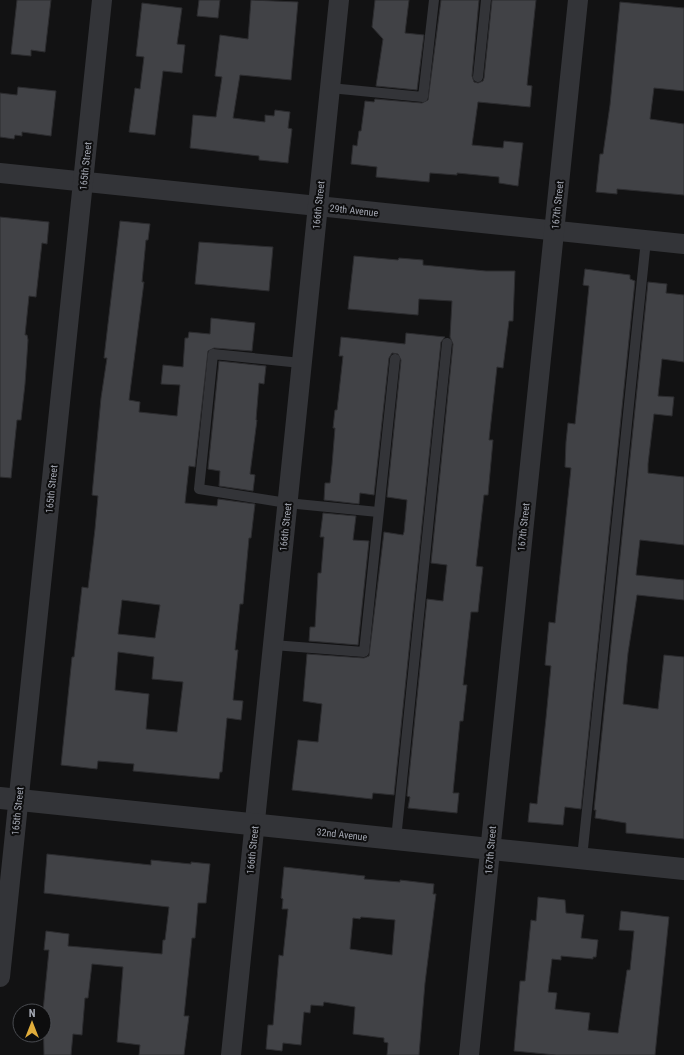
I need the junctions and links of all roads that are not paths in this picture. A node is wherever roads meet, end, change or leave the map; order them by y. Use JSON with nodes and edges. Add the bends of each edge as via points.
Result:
{"nodes":[{"id":1,"x":102,"y":0,"type":"edge"},
{"id":2,"x":339,"y":0,"type":"edge"},
{"id":3,"x":434,"y":0,"type":"edge"},
{"id":4,"x":486,"y":0,"type":"edge"},
{"id":5,"x":578,"y":0,"type":"edge"},
{"id":6,"x":478,"y":76,"type":"dead end"},
{"id":7,"x":330,"y":88,"type":"junction"},
{"id":8,"x":0,"y":173,"type":"edge"},
{"id":9,"x":83,"y":182,"type":"junction"},
{"id":10,"x":317,"y":206,"type":"junction"},
{"id":11,"x":554,"y":231,"type":"junction"},
{"id":12,"x":646,"y":240,"type":"junction"},
{"id":13,"x":684,"y":244,"type":"edge"},
{"id":14,"x":448,"y":342,"type":"dead end"},
{"id":15,"x":395,"y":359,"type":"dead end"},
{"id":16,"x":302,"y":363,"type":"junction"},
{"id":17,"x":287,"y":503,"type":"junction"},
{"id":18,"x":378,"y":512,"type":"junction"},
{"id":19,"x":273,"y":645,"type":"junction"},
{"id":20,"x":9,"y":799,"type":"edge"},
{"id":21,"x":255,"y":825,"type":"junction"},
{"id":22,"x":396,"y":839,"type":"junction"},
{"id":23,"x":490,"y":849,"type":"junction"},
{"id":24,"x":582,"y":858,"type":"junction"},
{"id":25,"x":684,"y":869,"type":"edge"},
{"id":26,"x":0,"y":977,"type":"edge"},
{"id":27,"x":231,"y":1055,"type":"edge"},
{"id":28,"x":469,"y":1055,"type":"edge"}],
"edges":[{"from":1,"to":9,"type":"street","name":"165th Street"},
{"from":2,"to":7,"type":"street","name":"166th Street"},
{"from":3,"to":7,"type":"lane","via":[[423,97]]},
{"from":4,"to":6,"type":"lane"},
{"from":5,"to":11,"type":"street","name":"167th Street"},
{"from":7,"to":10,"type":"street","name":"166th Street"},
{"from":8,"to":9,"type":"street","name":"29th Avenue"},
{"from":9,"to":10,"type":"street","name":"29th Avenue"},
{"from":9,"to":20,"type":"street","name":"165th Street"},
{"from":10,"to":11,"type":"street","name":"29th Avenue"},
{"from":10,"to":16,"type":"street","name":"166th Street"},
{"from":11,"to":12,"type":"street","name":"29th Avenue"},
{"from":11,"to":23,"type":"street","name":"167th Street"},
{"from":12,"to":13,"type":"street","name":"29th Avenue"},
{"from":12,"to":24,"type":"lane"},
{"from":14,"to":22,"type":"lane"},
{"from":15,"to":18,"type":"lane"},
{"from":16,"to":17,"type":"street","name":"166th Street"},
{"from":16,"to":17,"type":"lane","via":[[213,354],[199,489]]},
{"from":17,"to":18,"type":"lane"},
{"from":17,"to":19,"type":"street","name":"166th Street"},
{"from":18,"to":19,"type":"lane","via":[[364,652]]},
{"from":19,"to":21,"type":"street","name":"166th Street"},
{"from":20,"to":21,"type":"street","name":"32nd Avenue"},
{"from":20,"to":26,"type":"street","name":"165th Street"},
{"from":21,"to":22,"type":"street","name":"32nd Avenue"},
{"from":21,"to":27,"type":"street","name":"166th Street"},
{"from":22,"to":23,"type":"street","name":"32nd Avenue"},
{"from":23,"to":24,"type":"street","name":"32nd Avenue"},
{"from":23,"to":28,"type":"street","name":"167th Street"},
{"from":24,"to":25,"type":"street","name":"32nd Avenue"}]}
